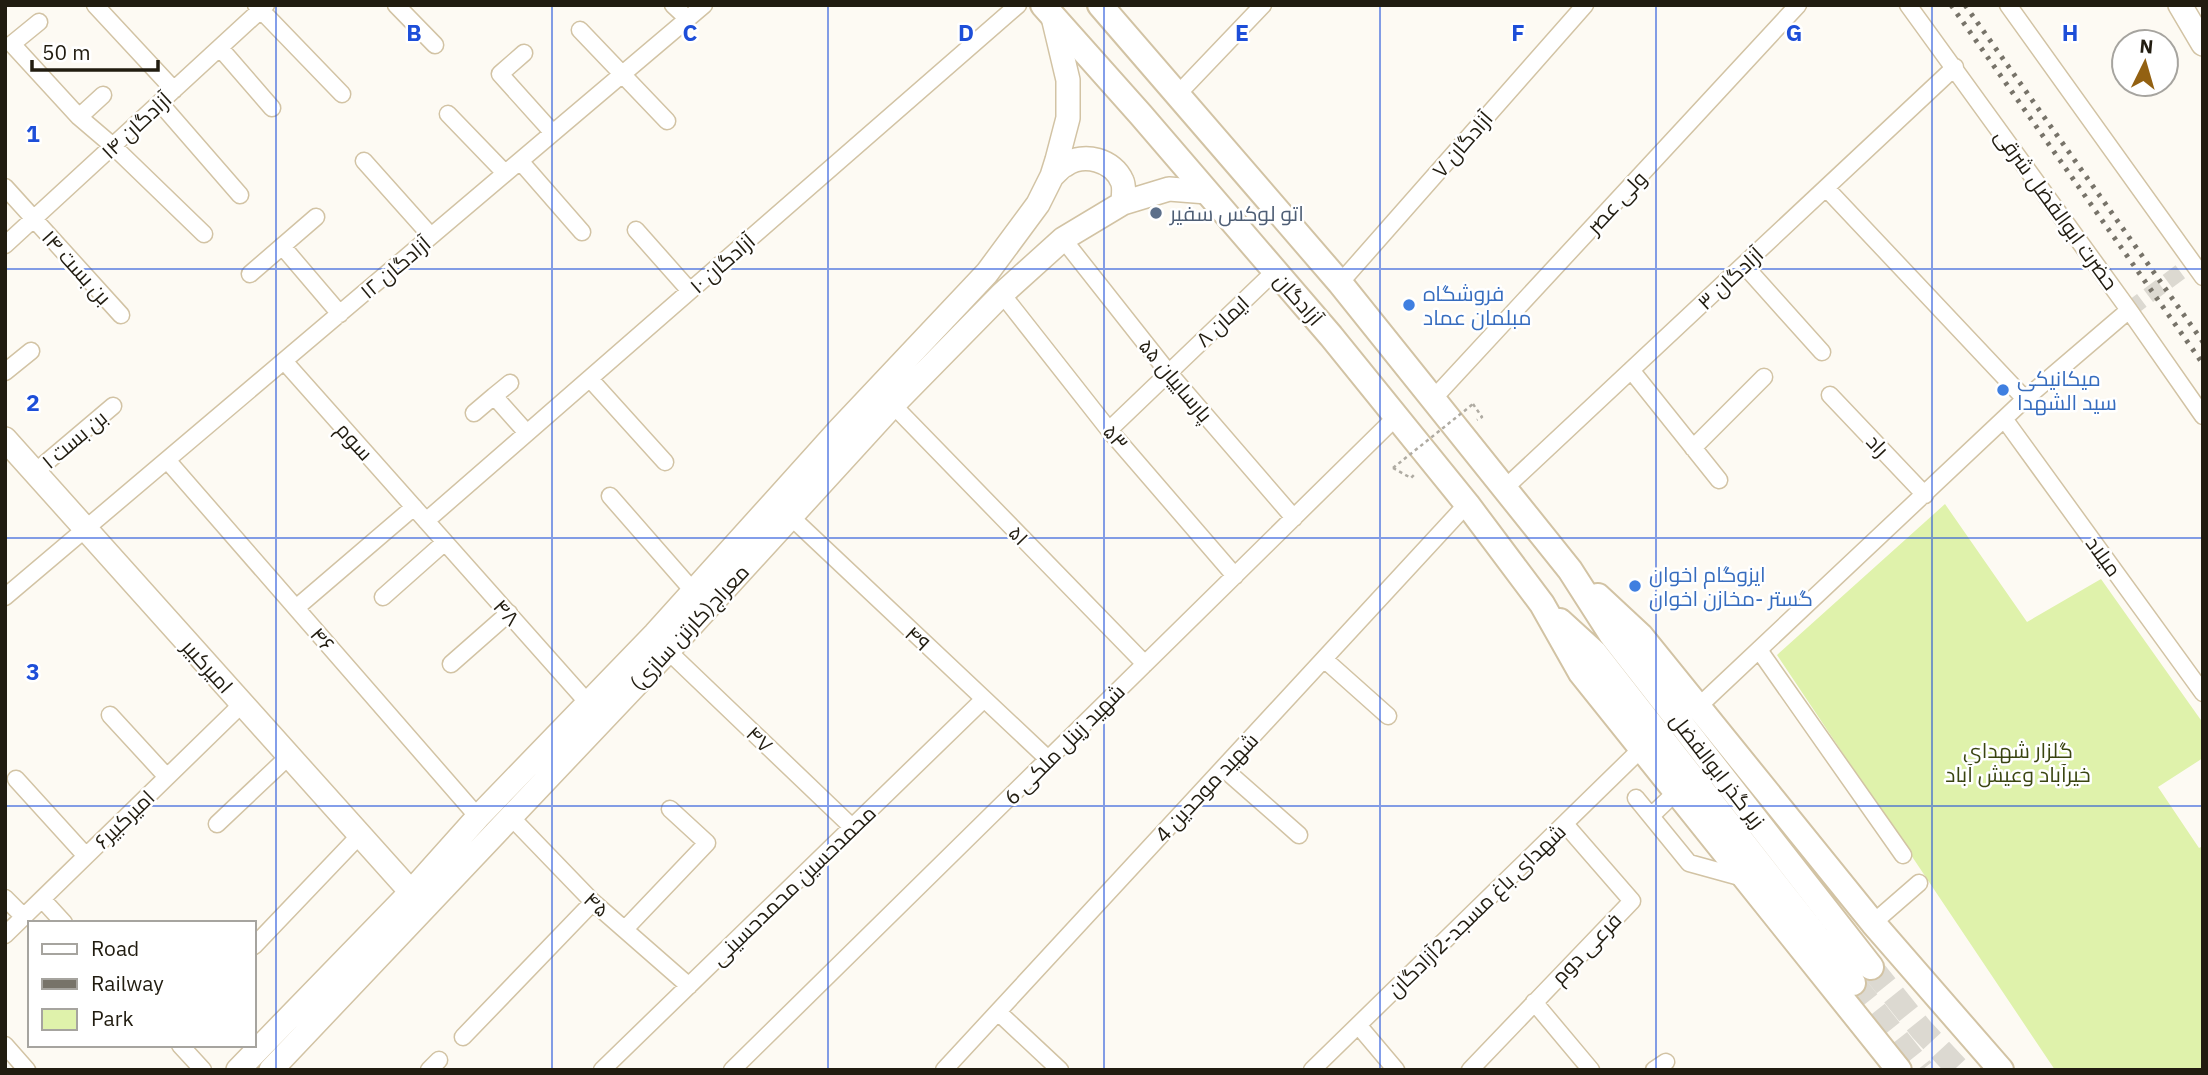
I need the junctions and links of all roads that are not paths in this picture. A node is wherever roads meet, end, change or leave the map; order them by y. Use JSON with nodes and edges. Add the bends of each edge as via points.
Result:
{"nodes":[{"id":1,"x":96,"y":5,"type":"edge"},
{"id":2,"x":396,"y":5,"type":"edge"},
{"id":3,"x":673,"y":5,"type":"edge"},
{"id":4,"x":704,"y":5,"type":"edge"},
{"id":5,"x":1018,"y":5,"type":"edge"},
{"id":6,"x":1100,"y":5,"type":"edge"},
{"id":7,"x":1263,"y":5,"type":"edge"},
{"id":8,"x":1585,"y":5,"type":"edge"},
{"id":9,"x":1798,"y":5,"type":"edge"},
{"id":10,"x":1908,"y":5,"type":"edge"},
{"id":11,"x":2180,"y":5,"type":"edge"},
{"id":12,"x":261,"y":6,"type":"edge"},
{"id":13,"x":2011,"y":7,"type":"edge"},
{"id":14,"x":1048,"y":11,"type":"edge"},
{"id":15,"x":688,"y":19,"type":"junction"},
{"id":16,"x":38,"y":22,"type":"dead end"},
{"id":17,"x":580,"y":30,"type":"dead end"},
{"id":18,"x":2203,"y":44,"type":"edge"},
{"id":19,"x":435,"y":45,"type":"dead end"},
{"id":20,"x":220,"y":48,"type":"junction"},
{"id":21,"x":524,"y":53,"type":"dead end"},
{"id":22,"x":1955,"y":67,"type":"junction"},
{"id":23,"x":622,"y":75,"type":"junction"},
{"id":24,"x":174,"y":89,"type":"junction"},
{"id":25,"x":342,"y":94,"type":"dead end"},
{"id":26,"x":103,"y":95,"type":"dead end"},
{"id":27,"x":1177,"y":95,"type":"junction"},
{"id":28,"x":160,"y":103,"type":"junction"},
{"id":29,"x":272,"y":108,"type":"dead end"},
{"id":30,"x":448,"y":114,"type":"dead end"},
{"id":31,"x":79,"y":117,"type":"junction"},
{"id":32,"x":667,"y":121,"type":"dead end"},
{"id":33,"x":553,"y":133,"type":"junction"},
{"id":34,"x":113,"y":146,"type":"junction"},
{"id":35,"x":364,"y":161,"type":"dead end"},
{"id":36,"x":520,"y":161,"type":"junction"},
{"id":37,"x":505,"y":173,"type":"junction"},
{"id":38,"x":1052,"y":176,"type":"junction"},
{"id":39,"x":5,"y":187,"type":"edge"},
{"id":40,"x":1826,"y":188,"type":"junction"},
{"id":41,"x":1207,"y":192,"type":"junction"},
{"id":42,"x":240,"y":195,"type":"dead end"},
{"id":43,"x":1123,"y":203,"type":"junction"},
{"id":44,"x":316,"y":217,"type":"dead end"},
{"id":45,"x":34,"y":219,"type":"junction"},
{"id":46,"x":636,"y":230,"type":"dead end"},
{"id":47,"x":582,"y":232,"type":"dead end"},
{"id":48,"x":204,"y":234,"type":"dead end"},
{"id":49,"x":431,"y":236,"type":"junction"},
{"id":50,"x":1063,"y":239,"type":"junction"},
{"id":51,"x":5,"y":245,"type":"edge"},
{"id":52,"x":282,"y":246,"type":"junction"},
{"id":53,"x":2197,"y":258,"type":"edge"},
{"id":54,"x":1744,"y":265,"type":"junction"},
{"id":55,"x":1275,"y":271,"type":"junction"},
{"id":56,"x":250,"y":274,"type":"dead end"},
{"id":57,"x":2203,"y":277,"type":"edge"},
{"id":58,"x":1340,"y":283,"type":"junction"},
{"id":59,"x":690,"y":291,"type":"junction"},
{"id":60,"x":1002,"y":294,"type":"junction"},
{"id":61,"x":2129,"y":310,"type":"junction"},
{"id":62,"x":340,"y":314,"type":"junction"},
{"id":63,"x":121,"y":315,"type":"dead end"},
{"id":64,"x":31,"y":351,"type":"dead end"},
{"id":65,"x":1822,"y":352,"type":"dead end"},
{"id":66,"x":284,"y":361,"type":"junction"},
{"id":67,"x":1631,"y":370,"type":"junction"},
{"id":68,"x":5,"y":372,"type":"edge"},
{"id":69,"x":1168,"y":372,"type":"junction"},
{"id":70,"x":1764,"y":377,"type":"dead end"},
{"id":71,"x":590,"y":379,"type":"junction"},
{"id":72,"x":510,"y":383,"type":"dead end"},
{"id":73,"x":1830,"y":395,"type":"dead end"},
{"id":74,"x":494,"y":396,"type":"junction"},
{"id":75,"x":1433,"y":399,"type":"junction"},
{"id":76,"x":2025,"y":399,"type":"junction"},
{"id":77,"x":893,"y":405,"type":"junction"},
{"id":78,"x":113,"y":407,"type":"dead end"},
{"id":79,"x":474,"y":414,"type":"dead end"},
{"id":80,"x":2203,"y":416,"type":"edge"},
{"id":81,"x":1395,"y":418,"type":"junction"},
{"id":82,"x":2004,"y":420,"type":"junction"},
{"id":83,"x":1109,"y":430,"type":"junction"},
{"id":84,"x":527,"y":433,"type":"junction"},
{"id":85,"x":6,"y":442,"type":"edge"},
{"id":86,"x":1693,"y":448,"type":"junction"},
{"id":87,"x":167,"y":460,"type":"junction"},
{"id":88,"x":665,"y":462,"type":"dead end"},
{"id":89,"x":35,"y":472,"type":"junction"},
{"id":90,"x":1718,"y":480,"type":"dead end"},
{"id":91,"x":1505,"y":488,"type":"junction"},
{"id":92,"x":1925,"y":495,"type":"junction"},
{"id":93,"x":610,"y":496,"type":"dead end"},
{"id":94,"x":1467,"y":504,"type":"junction"},
{"id":95,"x":414,"y":507,"type":"junction"},
{"id":96,"x":790,"y":516,"type":"junction"},
{"id":97,"x":1294,"y":518,"type":"junction"},
{"id":98,"x":426,"y":521,"type":"junction"},
{"id":99,"x":86,"y":529,"type":"junction"},
{"id":100,"x":446,"y":542,"type":"junction"},
{"id":101,"x":1570,"y":570,"type":"junction"},
{"id":102,"x":1235,"y":576,"type":"junction"},
{"id":103,"x":694,"y":592,"type":"junction"},
{"id":104,"x":5,"y":597,"type":"edge"},
{"id":105,"x":383,"y":597,"type":"dead end"},
{"id":106,"x":1542,"y":604,"type":"junction"},
{"id":107,"x":296,"y":608,"type":"junction"},
{"id":108,"x":509,"y":614,"type":"junction"},
{"id":109,"x":1759,"y":650,"type":"junction"},
{"id":110,"x":668,"y":651,"type":"junction"},
{"id":111,"x":1324,"y":659,"type":"junction"},
{"id":112,"x":451,"y":664,"type":"dead end"},
{"id":113,"x":1145,"y":664,"type":"junction"},
{"id":114,"x":2203,"y":692,"type":"edge"},
{"id":115,"x":983,"y":700,"type":"junction"},
{"id":116,"x":588,"y":703,"type":"junction"},
{"id":117,"x":242,"y":704,"type":"junction"},
{"id":118,"x":1699,"y":706,"type":"junction"},
{"id":119,"x":110,"y":715,"type":"dead end"},
{"id":120,"x":1388,"y":716,"type":"dead end"},
{"id":121,"x":1641,"y":750,"type":"junction"},
{"id":122,"x":289,"y":757,"type":"junction"},
{"id":123,"x":1048,"y":760,"type":"junction"},
{"id":124,"x":1223,"y":768,"type":"junction"},
{"id":125,"x":167,"y":777,"type":"junction"},
{"id":126,"x":16,"y":779,"type":"dead end"},
{"id":127,"x":1675,"y":793,"type":"junction"},
{"id":128,"x":1636,"y":798,"type":"dead end"},
{"id":129,"x":670,"y":809,"type":"dead end"},
{"id":130,"x":510,"y":816,"type":"junction"},
{"id":131,"x":1651,"y":816,"type":"junction"},
{"id":132,"x":478,"y":817,"type":"junction"},
{"id":133,"x":217,"y":824,"type":"dead end"},
{"id":134,"x":1564,"y":824,"type":"junction"},
{"id":135,"x":852,"y":827,"type":"junction"},
{"id":136,"x":1299,"y":835,"type":"dead end"},
{"id":137,"x":359,"y":836,"type":"junction"},
{"id":138,"x":1903,"y":855,"type":"dead end"},
{"id":139,"x":86,"y":856,"type":"junction"},
{"id":140,"x":1747,"y":879,"type":"junction"},
{"id":141,"x":1919,"y":883,"type":"dead end"},
{"id":142,"x":5,"y":898,"type":"edge"},
{"id":143,"x":41,"y":899,"type":"junction"},
{"id":144,"x":417,"y":900,"type":"junction"},
{"id":145,"x":593,"y":902,"type":"junction"},
{"id":146,"x":24,"y":917,"type":"junction"},
{"id":147,"x":62,"y":921,"type":"edge"},
{"id":148,"x":1873,"y":923,"type":"junction"},
{"id":149,"x":625,"y":929,"type":"junction"},
{"id":150,"x":5,"y":935,"type":"edge"},
{"id":151,"x":256,"y":944,"type":"edge"},
{"id":152,"x":689,"y":986,"type":"junction"},
{"id":153,"x":1534,"y":1002,"type":"junction"},
{"id":154,"x":998,"y":1012,"type":"junction"},
{"id":155,"x":1358,"y":1025,"type":"junction"},
{"id":156,"x":463,"y":1037,"type":"dead end"},
{"id":157,"x":5,"y":1045,"type":"edge"},
{"id":158,"x":182,"y":1047,"type":"edge"},
{"id":159,"x":27,"y":1070,"type":"edge"},
{"id":160,"x":203,"y":1070,"type":"edge"},
{"id":161,"x":238,"y":1070,"type":"edge"},
{"id":162,"x":271,"y":1070,"type":"edge"},
{"id":163,"x":602,"y":1070,"type":"edge"},
{"id":164,"x":733,"y":1070,"type":"edge"},
{"id":165,"x":944,"y":1070,"type":"edge"},
{"id":166,"x":1060,"y":1070,"type":"edge"},
{"id":167,"x":1312,"y":1070,"type":"edge"},
{"id":168,"x":1396,"y":1070,"type":"edge"},
{"id":169,"x":1470,"y":1070,"type":"edge"},
{"id":170,"x":1591,"y":1070,"type":"edge"},
{"id":171,"x":1899,"y":1070,"type":"edge"},
{"id":172,"x":2001,"y":1070,"type":"edge"}],
"edges":[{"from":1,"to":24,"type":"street"},
{"from":2,"to":19,"type":"street"},
{"from":3,"to":15,"type":"street"},
{"from":4,"to":15,"type":"street","name":"۱۲ آزادگان"},
{"from":5,"to":59,"type":"street","name":"۱۰ آزادگان"},
{"from":6,"to":27,"type":"main road","name":"آزادگان"},
{"from":7,"to":27,"type":"street"},
{"from":8,"to":58,"type":"street","name":"۷ آزادگان"},
{"from":9,"to":75,"type":"street","name":"ولی عصر"},
{"from":10,"to":22,"type":"street","name":"حضرت ابوالفضل شرقی"},
{"from":11,"to":18,"type":"street"},
{"from":12,"to":20,"type":"street","name":"۱۴ آزادگان"},
{"from":12,"to":25,"type":"street"},
{"from":13,"to":53,"type":"street"},
{"from":14,"to":38,"type":"street","name":"معراج(کارتن سازی)","via":[[1068,80],[1068,118]]},
{"from":14,"to":41,"type":"main road","name":"آزادگان"},
{"from":15,"to":23,"type":"street","name":"۱۲ آزادگان"},
{"from":16,"to":31,"type":"street","via":[[12,44]]},
{"from":17,"to":23,"type":"street"},
{"from":20,"to":24,"type":"street","name":"۱۴ آزادگان"},
{"from":20,"to":29,"type":"street"},
{"from":21,"to":33,"type":"street","via":[[497,77]]},
{"from":22,"to":40,"type":"street","name":"۳ آزادگان"},
{"from":22,"to":61,"type":"street","name":"حضرت ابوالفضل شرقی"},
{"from":23,"to":32,"type":"street"},
{"from":23,"to":33,"type":"street","name":"۱۲ آزادگان"},
{"from":24,"to":28,"type":"street","name":"۱۴ آزادگان"},
{"from":26,"to":31,"type":"street"},
{"from":27,"to":58,"type":"main road","name":"آزادگان"},
{"from":28,"to":34,"type":"street","name":"۱۴ آزادگان"},
{"from":28,"to":42,"type":"street"},
{"from":30,"to":37,"type":"street"},
{"from":31,"to":34,"type":"street"},
{"from":33,"to":36,"type":"street","name":"۱۲ آزادگان"},
{"from":34,"to":45,"type":"street","name":"۱۴ آزادگان"},
{"from":34,"to":48,"type":"street"},
{"from":35,"to":49,"type":"street"},
{"from":36,"to":37,"type":"street","name":"۱۲ آزادگان"},
{"from":36,"to":47,"type":"street"},
{"from":37,"to":49,"type":"street","name":"۱۲ آزادگان"},
{"from":38,"to":43,"type":"street","via":[[1073,161],[1098,160],[1113,169],[1123,183]]},
{"from":38,"to":103,"type":"street","name":"معراج(کارتن سازی)","via":[[1038,204],[987,273]]},
{"from":39,"to":45,"type":"street","name":"بن بست ۱۴"},
{"from":40,"to":54,"type":"street","name":"۳ آزادگان"},
{"from":40,"to":76,"type":"street"},
{"from":41,"to":43,"type":"street","name":"معراج(کارتن سازی)","via":[[1170,190]]},
{"from":41,"to":55,"type":"main road","name":"آزادگان"},
{"from":43,"to":50,"type":"street","name":"معراج(کارتن سازی)"},
{"from":44,"to":52,"type":"street"},
{"from":45,"to":51,"type":"street","name":"۱۴ آزادگان"},
{"from":45,"to":63,"type":"street","name":"بن بست ۱۴"},
{"from":46,"to":59,"type":"street"},
{"from":49,"to":62,"type":"street","name":"۱۲ آزادگان"},
{"from":50,"to":60,"type":"street","name":"معراج(کارتن سازی)"},
{"from":50,"to":69,"type":"street","name":"پارساییان ۵۵"},
{"from":52,"to":56,"type":"street"},
{"from":52,"to":62,"type":"street"},
{"from":53,"to":57,"type":"street"},
{"from":54,"to":65,"type":"street"},
{"from":54,"to":67,"type":"street","name":"۳ آزادگان"},
{"from":55,"to":69,"type":"street","name":"۸ ایمان"},
{"from":55,"to":81,"type":"main road","name":"آزادگان"},
{"from":58,"to":75,"type":"main road","name":"آزادگان"},
{"from":59,"to":71,"type":"street","name":"۱۰ آزادگان"},
{"from":60,"to":77,"type":"street","name":"معراج(کارتن سازی)"},
{"from":60,"to":83,"type":"street","name":"۵۳"},
{"from":61,"to":76,"type":"street"},
{"from":61,"to":80,"type":"street","name":"حضرت ابوالفضل شرقی"},
{"from":62,"to":66,"type":"street","name":"۱۲ آزادگان"},
{"from":64,"to":68,"type":"street"},
{"from":66,"to":87,"type":"street","name":"۱۲ آزادگان"},
{"from":66,"to":95,"type":"street","name":"سوم"},
{"from":67,"to":86,"type":"street"},
{"from":67,"to":91,"type":"street","name":"۳ آزادگان"},
{"from":69,"to":83,"type":"street","name":"۸ ایمان"},
{"from":69,"to":97,"type":"street","name":"پارساییان ۵۵"},
{"from":70,"to":86,"type":"street"},
{"from":71,"to":84,"type":"street","name":"۱۰ آزادگان"},
{"from":71,"to":88,"type":"street"},
{"from":72,"to":74,"type":"street"},
{"from":73,"to":92,"type":"street","name":"راد"},
{"from":74,"to":79,"type":"street"},
{"from":74,"to":84,"type":"street"},
{"from":75,"to":91,"type":"main road","name":"آزادگان"},
{"from":76,"to":82,"type":"street"},
{"from":77,"to":96,"type":"street","name":"معراج(کارتن سازی)"},
{"from":77,"to":113,"type":"street","name":"۵۱"},
{"from":78,"to":89,"type":"street","name":"بن بست ۱"},
{"from":81,"to":94,"type":"main road","name":"آزادگان"},
{"from":81,"to":97,"type":"street","name":"6 شهید زینل ملکی"},
{"from":82,"to":92,"type":"street"},
{"from":82,"to":114,"type":"street","name":"میلاد"},
{"from":83,"to":102,"type":"street","name":"۵۳"},
{"from":84,"to":98,"type":"street","name":"۱۰ آزادگان"},
{"from":85,"to":89,"type":"street","name":"امیرکبیر"},
{"from":86,"to":90,"type":"street"},
{"from":87,"to":99,"type":"street","name":"۱۲ آزادگان"},
{"from":87,"to":107,"type":"street","name":"۴۶"},
{"from":89,"to":99,"type":"street","name":"امیرکبیر"},
{"from":91,"to":101,"type":"main road","name":"آزادگان"},
{"from":92,"to":109,"type":"street"},
{"from":93,"to":103,"type":"street"},
{"from":94,"to":106,"type":"main road","name":"آزادگان"},
{"from":94,"to":111,"type":"street","name":"4 شهید موحدین"},
{"from":95,"to":98,"type":"street","name":"سوم"},
{"from":95,"to":107,"type":"street"},
{"from":96,"to":110,"type":"street","name":"معراج(کارتن سازی)"},
{"from":96,"to":115,"type":"street","name":"۴۹"},
{"from":97,"to":102,"type":"street","name":"6 شهید زینل ملکی"},
{"from":98,"to":100,"type":"street","name":"۴۸"},
{"from":99,"to":104,"type":"street","name":"۱۲ آزادگان"},
{"from":99,"to":117,"type":"street","name":"امیرکبیر"},
{"from":100,"to":105,"type":"street"},
{"from":100,"to":108,"type":"street","name":"۴۸"},
{"from":101,"to":106,"type":"main road","name":"زیر گذر ابوالفضل","via":[[1611,634],[1862,975],[1594,652]]},
{"from":101,"to":118,"type":"main road","via":[[1641,636]]},
{"from":102,"to":113,"type":"street","name":"6 شهید زینل ملکی"},
{"from":103,"to":116,"type":"street","name":"معراج(کارتن سازی)"},
{"from":106,"to":121,"type":"main road","via":[[1581,673]]},
{"from":107,"to":132,"type":"street","name":"۴۶"},
{"from":108,"to":112,"type":"street"},
{"from":108,"to":116,"type":"street","name":"۴۸"},
{"from":109,"to":118,"type":"street"},
{"from":109,"to":138,"type":"street"},
{"from":110,"to":130,"type":"street","name":"معراج(کارتن سازی)"},
{"from":110,"to":135,"type":"street","name":"۴۷"},
{"from":111,"to":120,"type":"street"},
{"from":111,"to":124,"type":"street","name":"4 شهید موحدین"},
{"from":113,"to":123,"type":"street","name":"6 شهید زینل ملکی"},
{"from":115,"to":123,"type":"street","name":"۴۹"},
{"from":115,"to":135,"type":"street","name":"محمدحسین محمدحسینی"},
{"from":116,"to":132,"type":"street","name":"معراج(کارتن سازی)"},
{"from":117,"to":122,"type":"street","name":"امیرکبیر"},
{"from":117,"to":125,"type":"street","name":"امیرکبیر۶"},
{"from":118,"to":148,"type":"main road"},
{"from":119,"to":125,"type":"street"},
{"from":121,"to":127,"type":"main road"},
{"from":121,"to":134,"type":"street","name":"شهدای‌ باغ مسجد-2آزادگان"},
{"from":122,"to":133,"type":"street"},
{"from":122,"to":137,"type":"street","name":"امیرکبیر"},
{"from":123,"to":164,"type":"street","name":"6 شهید زینل ملکی"},
{"from":124,"to":136,"type":"street"},
{"from":124,"to":154,"type":"street","name":"4 شهید موحدین"},
{"from":125,"to":139,"type":"street","name":"امیرکبیر۶"},
{"from":126,"to":139,"type":"street"},
{"from":127,"to":131,"type":"street"},
{"from":127,"to":140,"type":"main road"},
{"from":128,"to":131,"type":"street"},
{"from":129,"to":149,"type":"street","via":[[707,844]]},
{"from":130,"to":144,"type":"street","name":"معراج(کارتن سازی)"},
{"from":130,"to":145,"type":"street","name":"۴۵"},
{"from":131,"to":140,"type":"street","via":[[1689,863]]},
{"from":132,"to":144,"type":"street","name":"معراج(کارتن سازی)"},
{"from":134,"to":153,"type":"street","name":"فرعی دوم","via":[[1632,901]]},
{"from":134,"to":155,"type":"street","name":"شهدای‌ باغ مسجد-2آزادگان"},
{"from":135,"to":152,"type":"street","name":"محمدحسین محمدحسینی"},
{"from":137,"to":144,"type":"street","name":"امیرکبیر"},
{"from":137,"to":151,"type":"street"},
{"from":139,"to":143,"type":"street","name":"امیرکبیر۶"},
{"from":140,"to":171,"type":"main road"},
{"from":141,"to":148,"type":"street"},
{"from":142,"to":146,"type":"street"},
{"from":143,"to":146,"type":"street","name":"امیرکبیر۶"},
{"from":143,"to":147,"type":"street"},
{"from":144,"to":161,"type":"street","name":"معراج(کارتن سازی)"},
{"from":144,"to":162,"type":"street","name":"معراج(کارتن سازی)"},
{"from":145,"to":149,"type":"street","name":"۴۵"},
{"from":145,"to":156,"type":"street"},
{"from":146,"to":150,"type":"street","name":"امیرکبیر۶"},
{"from":148,"to":172,"type":"main road"},
{"from":149,"to":152,"type":"street","name":"۴۵"},
{"from":152,"to":163,"type":"street","name":"محمدحسین محمدحسینی"},
{"from":153,"to":169,"type":"street","name":"فرعی دوم"},
{"from":153,"to":170,"type":"street"},
{"from":154,"to":165,"type":"street","name":"4 شهید موحدین"},
{"from":154,"to":166,"type":"street"},
{"from":155,"to":167,"type":"street","name":"شهدای‌ باغ مسجد-2آزادگان"},
{"from":155,"to":168,"type":"street"},
{"from":157,"to":159,"type":"street"},
{"from":158,"to":160,"type":"street"}]}
